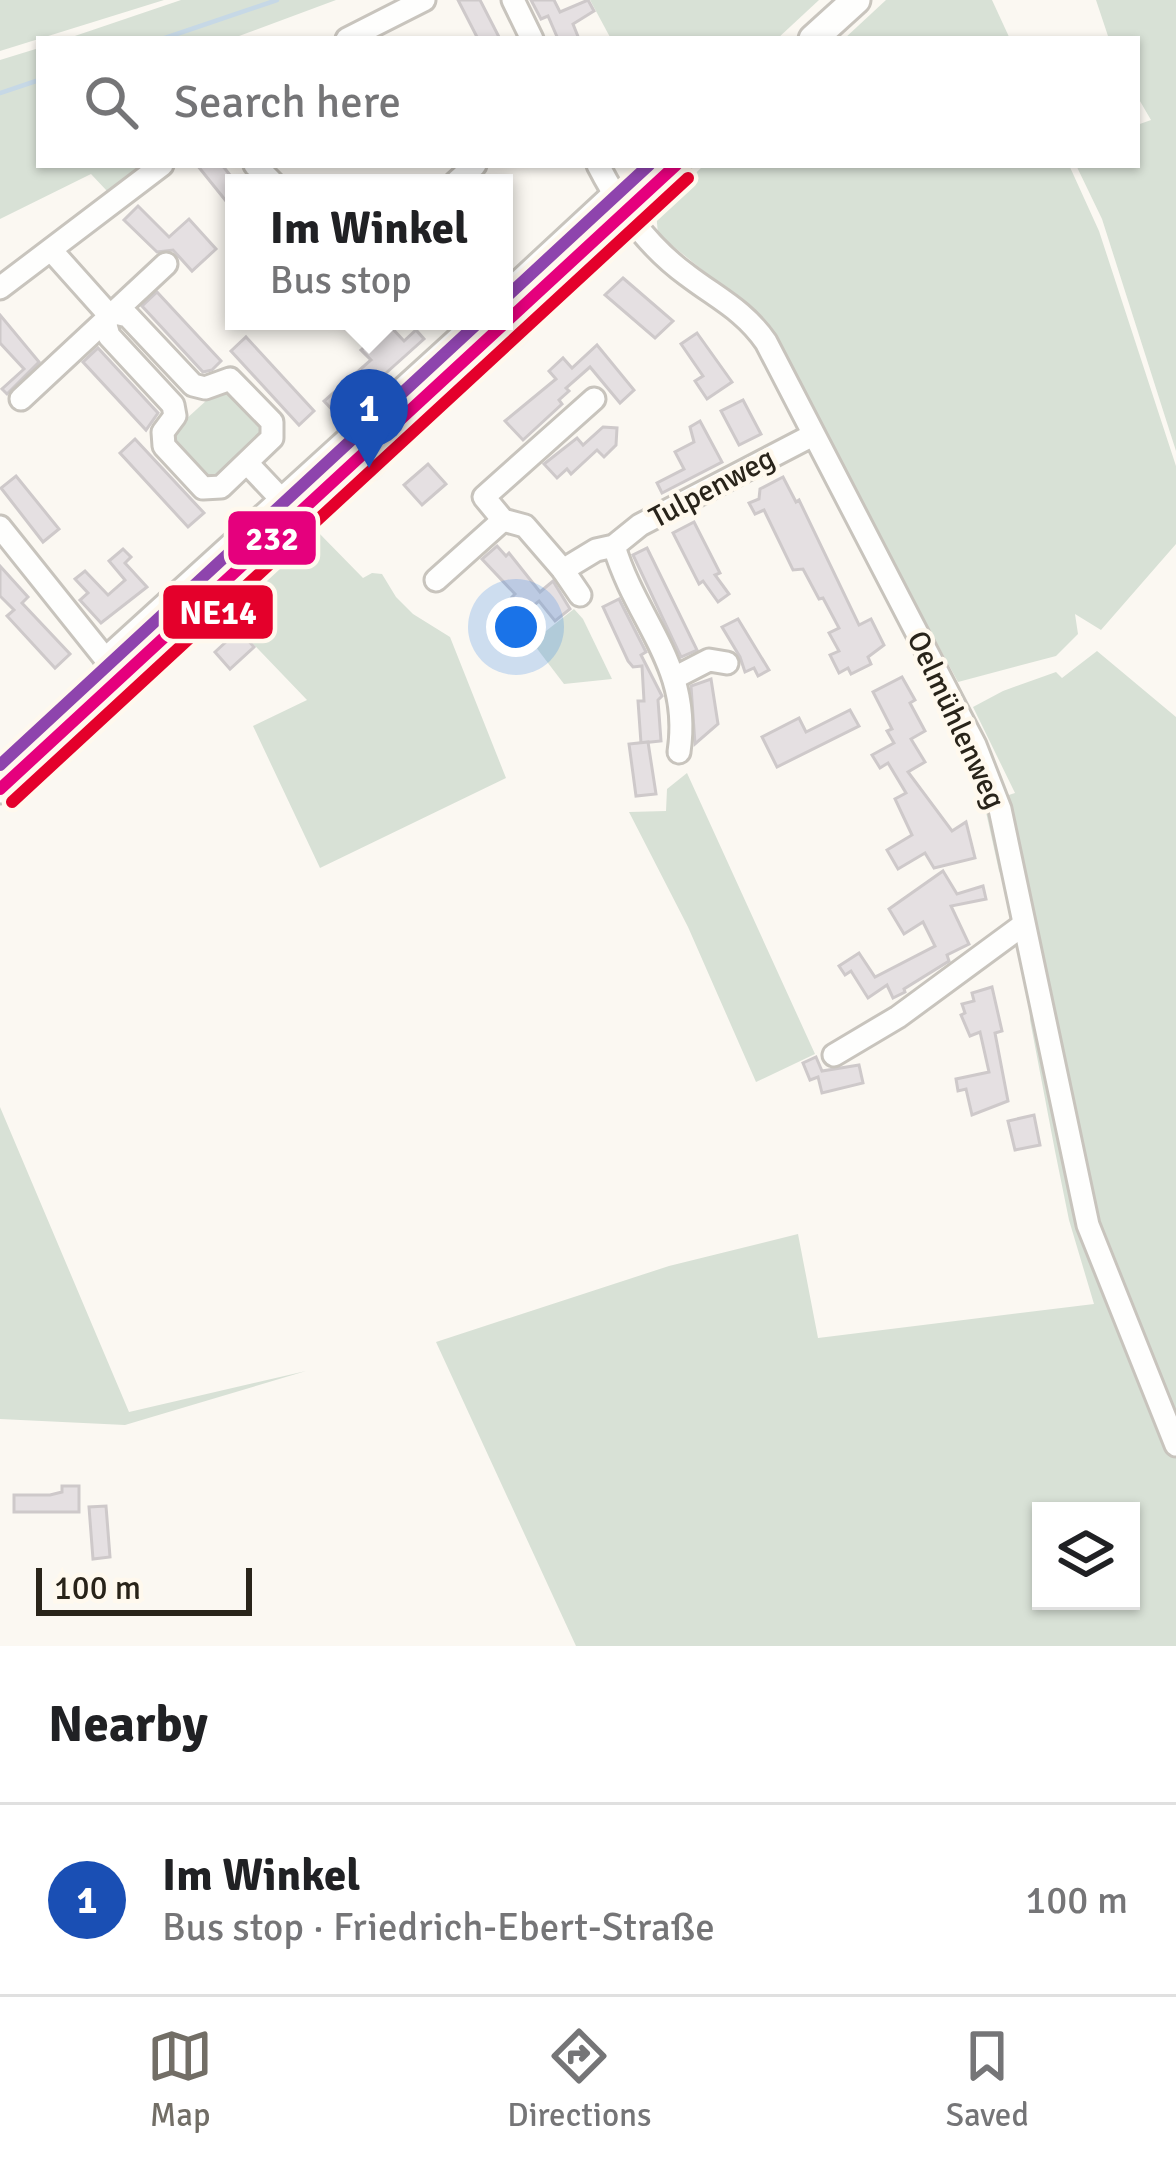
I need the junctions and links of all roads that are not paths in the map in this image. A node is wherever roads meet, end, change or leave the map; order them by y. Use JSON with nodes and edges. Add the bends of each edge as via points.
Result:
{"nodes":[{"id":1,"x":424,"y":0,"type":"edge"},
{"id":2,"x":513,"y":0,"type":"edge"},
{"id":3,"x":856,"y":0,"type":"edge"},
{"id":4,"x":376,"y":33,"type":"edge"},
{"id":5,"x":531,"y":36,"type":"edge"},
{"id":6,"x":816,"y":36,"type":"edge"},
{"id":7,"x":158,"y":168,"type":"edge"},
{"id":8,"x":600,"y":168,"type":"edge"},
{"id":9,"x":671,"y":168,"type":"edge"},
{"id":10,"x":618,"y":203,"type":"junction"},
{"id":11,"x":51,"y":250,"type":"junction"},
{"id":12,"x":166,"y":264,"type":"dead end"},
{"id":13,"x":0,"y":288,"type":"edge"},
{"id":14,"x":513,"y":288,"type":"edge"},
{"id":15,"x":513,"y":299,"type":"edge"},
{"id":16,"x":110,"y":317,"type":"junction"},
{"id":17,"x":466,"y":330,"type":"edge"},
{"id":18,"x":480,"y":330,"type":"edge"},
{"id":19,"x":21,"y":399,"type":"dead end"},
{"id":20,"x":594,"y":399,"type":"dead end"},
{"id":21,"x":813,"y":435,"type":"junction"},
{"id":22,"x":247,"y":464,"type":"junction"},
{"id":23,"x":282,"y":500,"type":"junction"},
{"id":24,"x":503,"y":520,"type":"junction"},
{"id":25,"x":0,"y":527,"type":"edge"},
{"id":26,"x":614,"y":546,"type":"junction"},
{"id":27,"x":560,"y":568,"type":"junction"},
{"id":28,"x":436,"y":580,"type":"dead end"},
{"id":29,"x":580,"y":595,"type":"dead end"},
{"id":30,"x":727,"y":663,"type":"dead end"},
{"id":31,"x":112,"y":668,"type":"junction"},
{"id":32,"x":676,"y":677,"type":"junction"},
{"id":33,"x":679,"y":752,"type":"dead end"},
{"id":34,"x":0,"y":789,"type":"edge"},
{"id":35,"x":1023,"y":925,"type":"junction"},
{"id":36,"x":834,"y":1055,"type":"dead end"},
{"id":37,"x":1176,"y":1445,"type":"edge"}],
"edges":[{"from":1,"to":4,"type":"street"},
{"from":2,"to":5,"type":"street"},
{"from":3,"to":6,"type":"main road"},
{"from":7,"to":11,"type":"street"},
{"from":8,"to":10,"type":"street","name":"Oelmühlenweg"},
{"from":9,"to":10,"type":"main road"},
{"from":10,"to":14,"type":"street"},
{"from":10,"to":15,"type":"main road"},
{"from":10,"to":21,"type":"street","name":"Oelmühlenweg","via":[[663,256],[752,321]]},
{"from":11,"to":13,"type":"street"},
{"from":11,"to":16,"type":"street"},
{"from":12,"to":16,"type":"street"},
{"from":16,"to":19,"type":"street"},
{"from":16,"to":22,"type":"street","via":[[128,316],[193,385],[230,379],[272,422],[272,439]]},
{"from":16,"to":22,"type":"street","via":[[109,336],[173,405],[162,440],[203,488],[220,487]]},
{"from":17,"to":23,"type":"street"},
{"from":18,"to":31,"type":"main road"},
{"from":20,"to":24,"type":"street","via":[[484,497]]},
{"from":21,"to":26,"type":"street","name":"Tulpenweg"},
{"from":21,"to":35,"type":"street","name":"Oelmühlenweg","via":[[994,789]]},
{"from":22,"to":23,"type":"street"},
{"from":23,"to":31,"type":"street"},
{"from":24,"to":27,"type":"street","via":[[525,526]]},
{"from":24,"to":28,"type":"street"},
{"from":25,"to":31,"type":"street"},
{"from":26,"to":27,"type":"street","name":"Tulpenweg"},
{"from":26,"to":32,"type":"street"},
{"from":27,"to":29,"type":"street"},
{"from":30,"to":32,"type":"street","via":[[709,661]]},
{"from":31,"to":34,"type":"main road"},
{"from":32,"to":33,"type":"street"},
{"from":35,"to":36,"type":"street"},
{"from":35,"to":37,"type":"street","name":"Oelmühlenweg","via":[[1088,1225]]}]}
